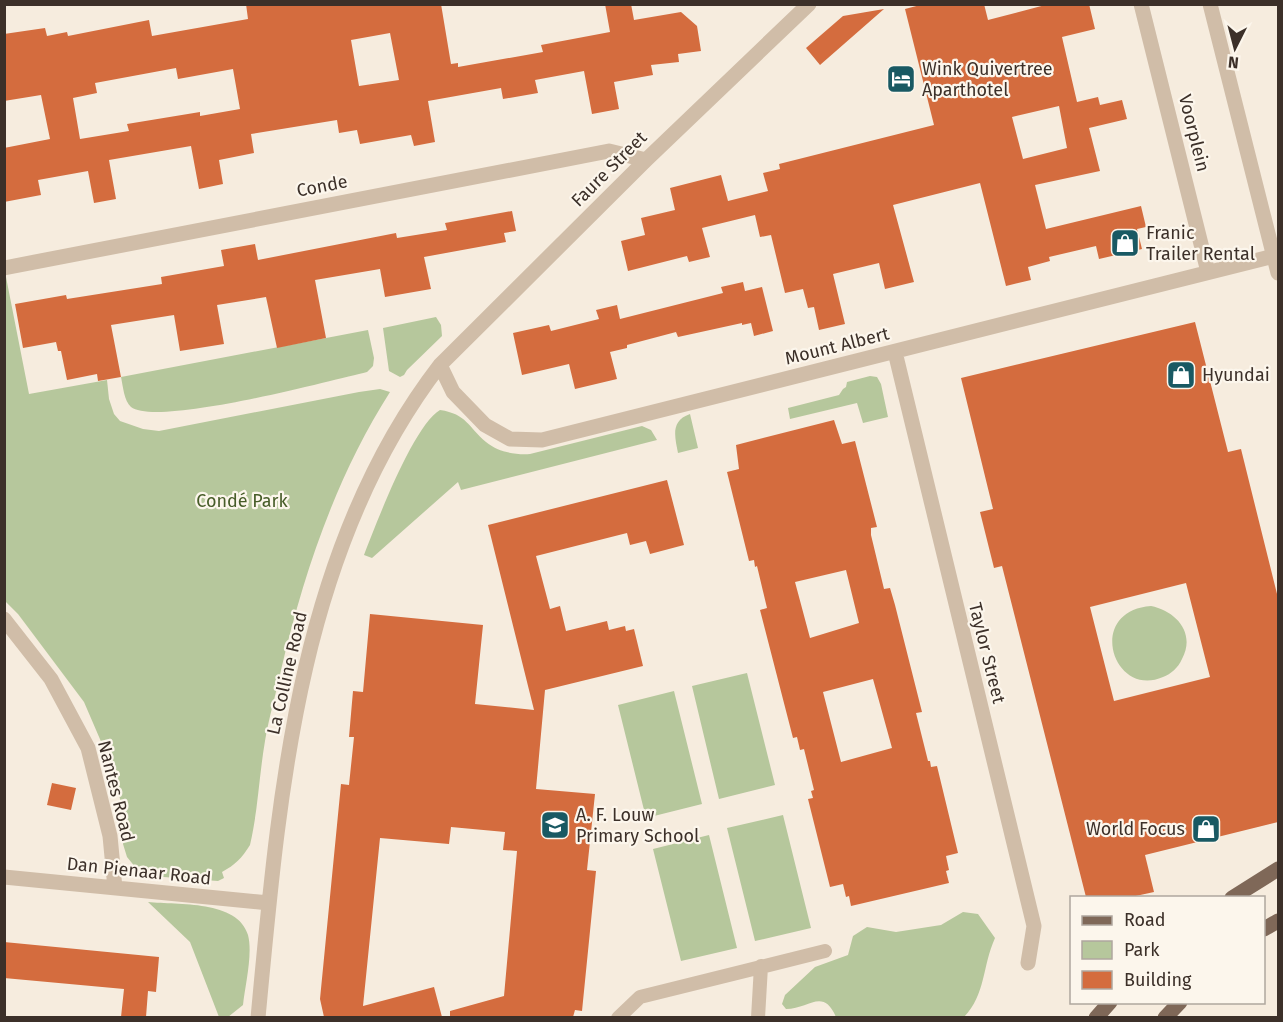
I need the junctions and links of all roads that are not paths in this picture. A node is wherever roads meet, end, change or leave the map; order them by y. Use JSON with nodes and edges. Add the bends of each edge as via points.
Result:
{"nodes":[{"id":1,"x":810,"y":4,"type":"edge"},
{"id":2,"x":1142,"y":4,"type":"edge"},
{"id":3,"x":1210,"y":4,"type":"edge"},
{"id":4,"x":646,"y":160,"type":"junction"},
{"id":5,"x":1274,"y":256,"type":"junction"},
{"id":6,"x":4,"y":267,"type":"edge"},
{"id":7,"x":1208,"y":272,"type":"junction"},
{"id":8,"x":1278,"y":273,"type":"edge"},
{"id":9,"x":895,"y":352,"type":"junction"},
{"id":10,"x":440,"y":365,"type":"junction"},
{"id":11,"x":4,"y":619,"type":"edge"},
{"id":12,"x":1278,"y":868,"type":"edge"},
{"id":13,"x":4,"y":877,"type":"edge"},
{"id":14,"x":115,"y":888,"type":"junction"},
{"id":15,"x":1234,"y":896,"type":"edge"},
{"id":16,"x":269,"y":903,"type":"junction"},
{"id":17,"x":825,"y":951,"type":"dead end"},
{"id":18,"x":1028,"y":963,"type":"dead end"},
{"id":19,"x":761,"y":966,"type":"junction"},
{"id":20,"x":1108,"y":1004,"type":"edge"},
{"id":21,"x":1178,"y":1004,"type":"edge"},
{"id":22,"x":258,"y":1017,"type":"edge"},
{"id":23,"x":618,"y":1017,"type":"edge"},
{"id":24,"x":758,"y":1017,"type":"edge"},
{"id":25,"x":1096,"y":1017,"type":"edge"},
{"id":26,"x":1165,"y":1017,"type":"edge"}],
"edges":[{"from":1,"to":4,"type":"street","name":"Faure Street"},
{"from":2,"to":7,"type":"street","name":"Voorplein"},
{"from":3,"to":5,"type":"street"},
{"from":4,"to":6,"type":"street","name":"Conde","via":[[609,151]]},
{"from":4,"to":10,"type":"street","name":"Faure Street"},
{"from":5,"to":7,"type":"street","name":"Mount Albert"},
{"from":5,"to":8,"type":"street"},
{"from":7,"to":9,"type":"street","name":"Mount Albert"},
{"from":9,"to":10,"type":"street","name":"Mount Albert","via":[[542,440],[510,439],[484,425],[453,392]]},
{"from":9,"to":18,"type":"street","name":"Taylor Street","via":[[1034,926]]},
{"from":10,"to":16,"type":"street","name":"La Colline Road","via":[[417,395],[375,468],[325,592],[294,720]]},
{"from":11,"to":14,"type":"street","name":"Nantes Road","via":[[51,679],[88,748],[110,836]]},
{"from":12,"to":15,"type":"main road"},
{"from":13,"to":14,"type":"street","name":"Dan Pienaar Road"},
{"from":14,"to":16,"type":"street","name":"Dan Pienaar Road"},
{"from":16,"to":22,"type":"street","name":"La Colline Road"},
{"from":17,"to":19,"type":"lane"},
{"from":19,"to":23,"type":"lane","via":[[640,997]]},
{"from":19,"to":24,"type":"lane"},
{"from":20,"to":25,"type":"main road"},
{"from":21,"to":26,"type":"main road"}]}
